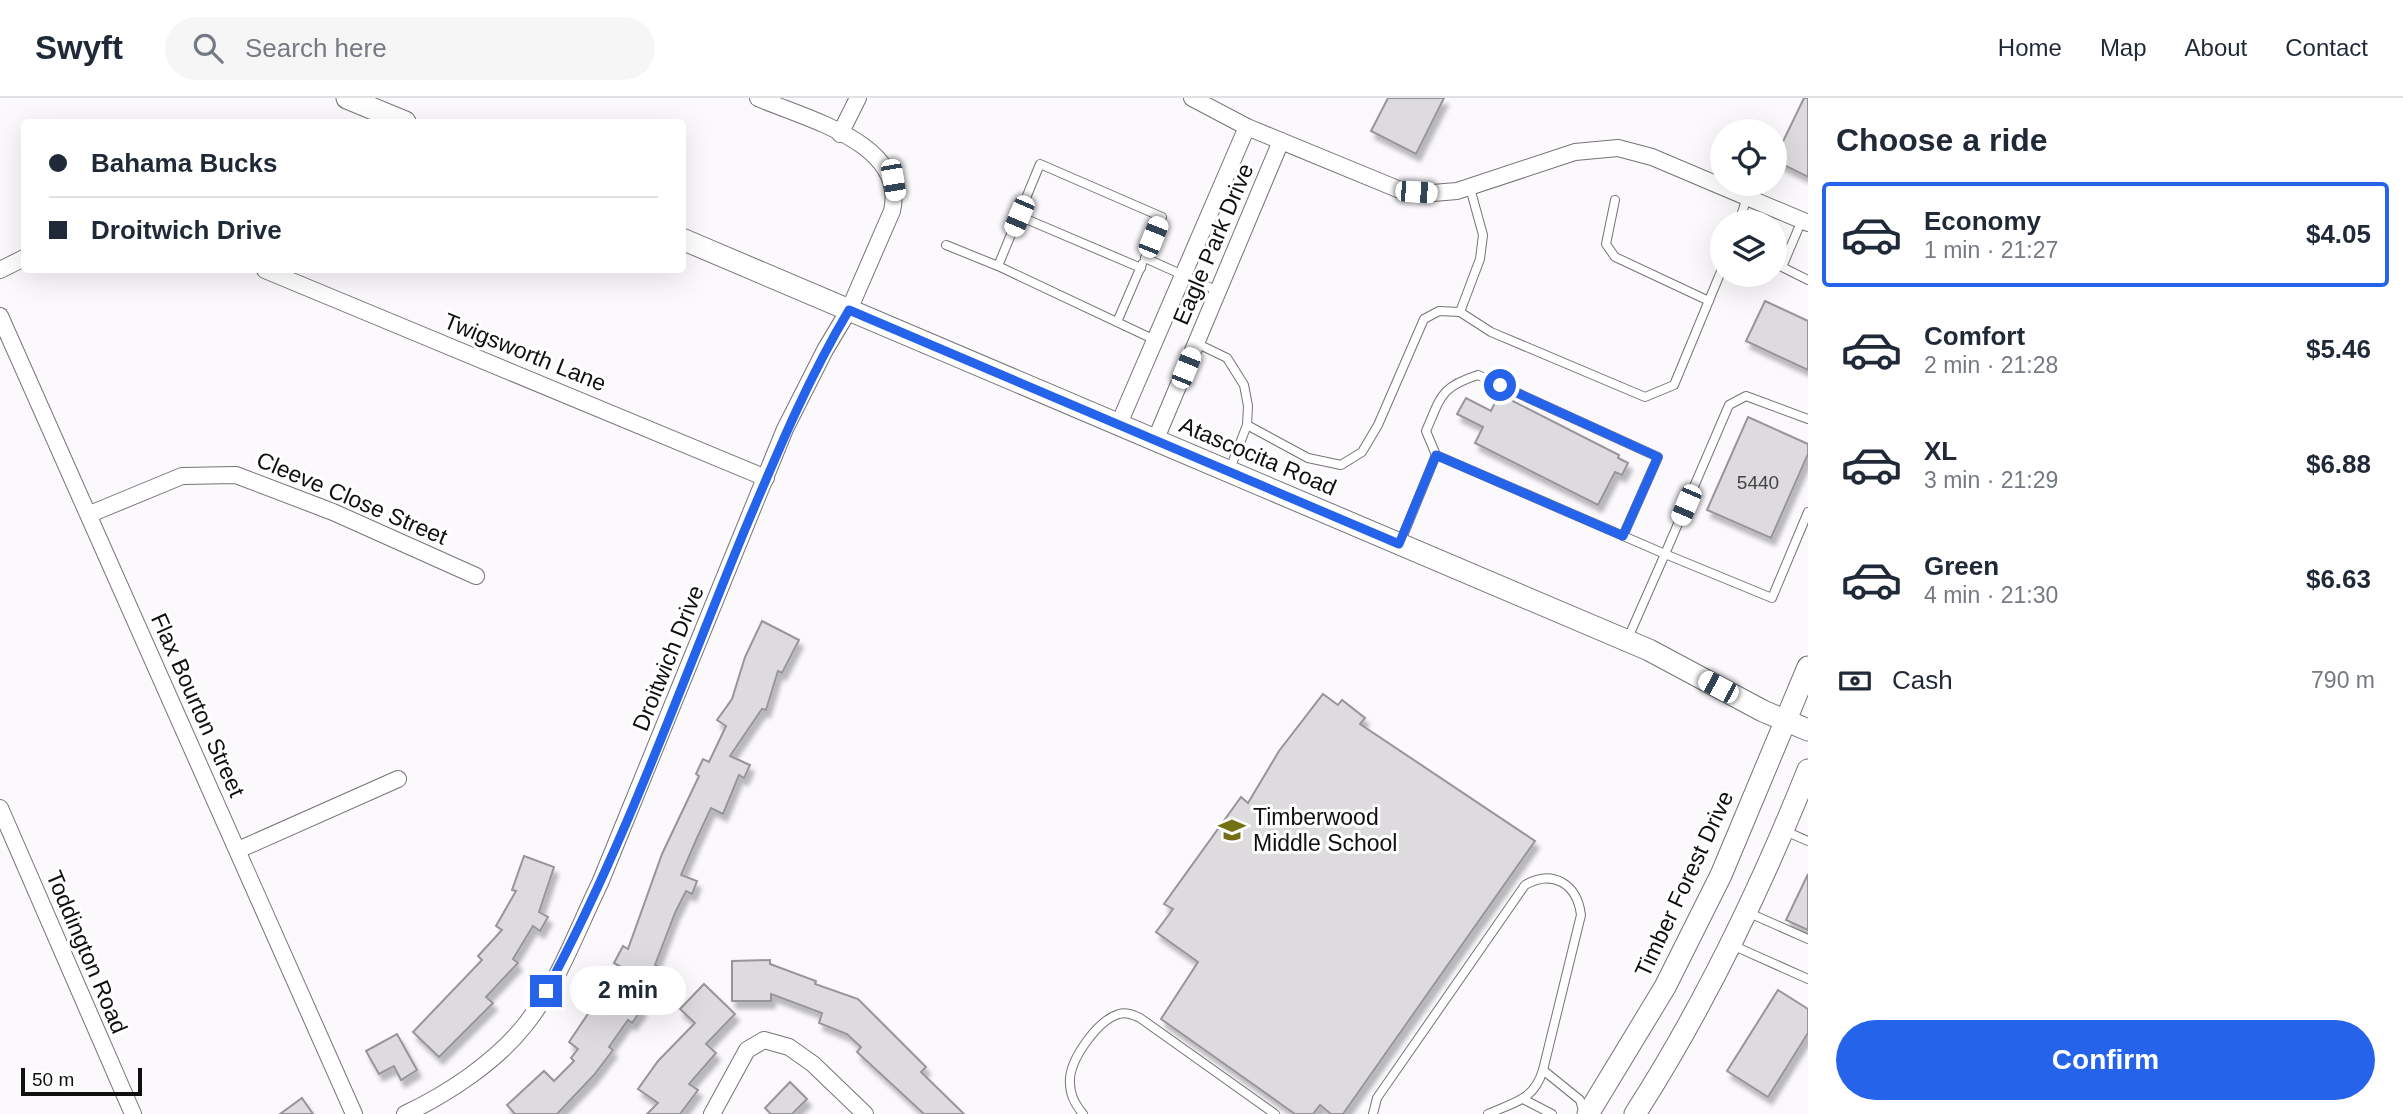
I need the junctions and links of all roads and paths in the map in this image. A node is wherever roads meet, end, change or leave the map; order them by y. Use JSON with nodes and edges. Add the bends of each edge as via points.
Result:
{"nodes":[{"id":1,"x":347,"y":98,"type":"edge"},
{"id":2,"x":758,"y":98,"type":"edge"},
{"id":3,"x":858,"y":98,"type":"edge"},
{"id":4,"x":1192,"y":98,"type":"edge"},
{"id":5,"x":398,"y":119,"type":"edge"},
{"id":6,"x":1247,"y":127,"type":"junction"},
{"id":7,"x":840,"y":134,"type":"junction"},
{"id":8,"x":1281,"y":141,"type":"junction"},
{"id":9,"x":1470,"y":188,"type":"junction"},
{"id":10,"x":1747,"y":197,"type":"junction"},
{"id":11,"x":1615,"y":200,"type":"dead end"},
{"id":12,"x":1743,"y":210,"type":"edge"},
{"id":13,"x":1019,"y":216,"type":"junction"},
{"id":14,"x":1805,"y":221,"type":"edge"},
{"id":15,"x":686,"y":241,"type":"edge"},
{"id":16,"x":946,"y":246,"type":"dead end"},
{"id":17,"x":1145,"y":258,"type":"junction"},
{"id":18,"x":21,"y":260,"type":"edge"},
{"id":19,"x":998,"y":267,"type":"junction"},
{"id":20,"x":1141,"y":268,"type":"junction"},
{"id":21,"x":0,"y":270,"type":"edge"},
{"id":22,"x":272,"y":273,"type":"edge"},
{"id":23,"x":1183,"y":275,"type":"junction"},
{"id":24,"x":1808,"y":280,"type":"edge"},
{"id":25,"x":1715,"y":287,"type":"edge"},
{"id":26,"x":1218,"y":291,"type":"junction"},
{"id":27,"x":1709,"y":301,"type":"junction"},
{"id":28,"x":849,"y":310,"type":"junction"},
{"id":29,"x":1460,"y":312,"type":"junction"},
{"id":30,"x":0,"y":316,"type":"edge"},
{"id":31,"x":1117,"y":322,"type":"junction"},
{"id":32,"x":1155,"y":341,"type":"junction"},
{"id":33,"x":1196,"y":343,"type":"junction"},
{"id":34,"x":1808,"y":418,"type":"edge"},
{"id":35,"x":1247,"y":425,"type":"junction"},
{"id":36,"x":1118,"y":426,"type":"junction"},
{"id":37,"x":1155,"y":441,"type":"junction"},
{"id":38,"x":1436,"y":455,"type":"junction"},
{"id":39,"x":1229,"y":472,"type":"junction"},
{"id":40,"x":766,"y":478,"type":"junction"},
{"id":41,"x":1808,"y":512,"type":"edge"},
{"id":42,"x":90,"y":514,"type":"junction"},
{"id":43,"x":1623,"y":536,"type":"junction"},
{"id":44,"x":1399,"y":544,"type":"junction"},
{"id":45,"x":1665,"y":554,"type":"junction"},
{"id":46,"x":476,"y":576,"type":"dead end"},
{"id":47,"x":1626,"y":641,"type":"junction"},
{"id":48,"x":1808,"y":667,"type":"edge"},
{"id":49,"x":1786,"y":721,"type":"junction"},
{"id":50,"x":1808,"y":730,"type":"edge"},
{"id":51,"x":1808,"y":770,"type":"edge"},
{"id":52,"x":398,"y":779,"type":"dead end"},
{"id":53,"x":0,"y":808,"type":"edge"},
{"id":54,"x":1784,"y":831,"type":"junction"},
{"id":55,"x":1808,"y":841,"type":"edge"},
{"id":56,"x":237,"y":850,"type":"junction"},
{"id":57,"x":1747,"y":912,"type":"junction"},
{"id":58,"x":1808,"y":939,"type":"edge"},
{"id":59,"x":1732,"y":945,"type":"junction"},
{"id":60,"x":1808,"y":979,"type":"edge"},
{"id":61,"x":1543,"y":1070,"type":"junction"},
{"id":62,"x":1523,"y":1099,"type":"junction"},
{"id":63,"x":133,"y":1114,"type":"edge"},
{"id":64,"x":354,"y":1114,"type":"edge"},
{"id":65,"x":405,"y":1114,"type":"edge"},
{"id":66,"x":712,"y":1114,"type":"edge"},
{"id":67,"x":865,"y":1114,"type":"edge"},
{"id":68,"x":1083,"y":1114,"type":"edge"},
{"id":69,"x":1275,"y":1114,"type":"edge"},
{"id":70,"x":1373,"y":1114,"type":"edge"},
{"id":71,"x":1488,"y":1114,"type":"edge"},
{"id":72,"x":1552,"y":1114,"type":"edge"},
{"id":73,"x":1586,"y":1114,"type":"edge"},
{"id":74,"x":1635,"y":1114,"type":"edge"}],
"edges":[{"from":1,"to":5,"type":"main road"},
{"from":2,"to":7,"type":"street"},
{"from":3,"to":7,"type":"street"},
{"from":4,"to":6,"type":"street"},
{"from":6,"to":8,"type":"street"},
{"from":6,"to":23,"type":"street","name":"Eagle Park Drive"},
{"from":7,"to":28,"type":"street","name":"Droitwich Drive","via":[[869,149],[887,167],[896,194]]},
{"from":8,"to":9,"type":"street","via":[[1400,190],[1433,193]]},
{"from":8,"to":26,"type":"street","name":"Eagle Park Drive"},
{"from":9,"to":10,"type":"street","via":[[1575,152],[1618,149],[1651,157]]},
{"from":9,"to":29,"type":"lane","via":[[1483,234],[1480,259]]},
{"from":10,"to":12,"type":"lane"},
{"from":10,"to":14,"type":"street"},
{"from":11,"to":27,"type":"lane","via":[[1606,244],[1615,257]]},
{"from":13,"to":17,"type":"lane","via":[[1040,164],[1162,217]]},
{"from":13,"to":19,"type":"lane"},
{"from":13,"to":20,"type":"lane"},
{"from":14,"to":24,"type":"lane","via":[[1782,267]]},
{"from":15,"to":28,"type":"main road","name":"Atascocita Road"},
{"from":16,"to":19,"type":"lane"},
{"from":17,"to":20,"type":"lane"},
{"from":17,"to":23,"type":"lane"},
{"from":18,"to":21,"type":"street"},
{"from":19,"to":31,"type":"lane"},
{"from":20,"to":31,"type":"lane"},
{"from":22,"to":40,"type":"street","name":"Twigsworth Lane"},
{"from":23,"to":26,"type":"lane"},
{"from":23,"to":32,"type":"street","name":"Eagle Park Drive"},
{"from":25,"to":27,"type":"lane"},
{"from":26,"to":33,"type":"street","name":"Eagle Park Drive"},
{"from":27,"to":29,"type":"lane","via":[[1674,385],[1645,397],[1491,332]]},
{"from":28,"to":36,"type":"main road","name":"Atascocita Road"},
{"from":28,"to":40,"type":"street","name":"Droitwich Drive","via":[[792,415]]},
{"from":29,"to":35,"type":"lane","via":[[1439,311],[1424,319],[1378,425],[1362,452],[1341,466],[1308,458]]},
{"from":30,"to":42,"type":"street","name":"Flax Bourton Street"},
{"from":31,"to":32,"type":"lane"},
{"from":32,"to":36,"type":"street","name":"Eagle Park Drive"},
{"from":33,"to":35,"type":"lane","via":[[1227,358],[1244,385]]},
{"from":33,"to":37,"type":"street","name":"Eagle Park Drive"},
{"from":34,"to":45,"type":"lane","via":[[1746,396],[1729,405]]},
{"from":35,"to":39,"type":"lane"},
{"from":36,"to":37,"type":"main road","name":"Atascocita Road"},
{"from":37,"to":39,"type":"main road","name":"Atascocita Road"},
{"from":38,"to":43,"type":"lane"},
{"from":38,"to":43,"type":"lane","via":[[1426,431],[1441,395],[1455,382],[1478,375],[1658,457]]},
{"from":38,"to":44,"type":"lane"},
{"from":39,"to":44,"type":"main road","name":"Atascocita Road"},
{"from":40,"to":65,"type":"street","name":"Droitwich Drive","via":[[600,883],[537,1009],[495,1055]]},
{"from":41,"to":45,"type":"lane","via":[[1772,598]]},
{"from":42,"to":46,"type":"street","name":"Cleeve Close Street","via":[[182,476],[236,475],[333,512]]},
{"from":42,"to":56,"type":"street","name":"Flax Bourton Street"},
{"from":43,"to":45,"type":"lane"},
{"from":44,"to":47,"type":"main road","name":"Atascocita Road"},
{"from":45,"to":47,"type":"lane"},
{"from":47,"to":49,"type":"main road","name":"Atascocita Road"},
{"from":48,"to":49,"type":"main road","name":"Timber Forest Drive"},
{"from":49,"to":50,"type":"main road","name":"Atascocita Road"},
{"from":49,"to":73,"type":"main road","name":"Timber Forest Drive","via":[[1721,875],[1665,987]]},
{"from":51,"to":54,"type":"main road"},
{"from":52,"to":56,"type":"street"},
{"from":53,"to":63,"type":"street","name":"Toddington Road"},
{"from":54,"to":55,"type":"lane"},
{"from":54,"to":57,"type":"main road"},
{"from":56,"to":64,"type":"street","name":"Flax Bourton Street"},
{"from":57,"to":58,"type":"lane"},
{"from":57,"to":59,"type":"main road"},
{"from":59,"to":60,"type":"lane"},
{"from":59,"to":74,"type":"main road"},
{"from":61,"to":62,"type":"lane","via":[[1537,1088]]},
{"from":61,"to":70,"type":"lane","via":[[1581,915],[1572,889],[1545,877],[1525,885],[1377,1098]]},
{"from":61,"to":73,"type":"lane","via":[[1580,1100]]},
{"from":62,"to":71,"type":"lane"},
{"from":62,"to":72,"type":"lane"},
{"from":66,"to":67,"type":"street","via":[[747,1050],[764,1040],[789,1046]]},
{"from":68,"to":69,"type":"lane","via":[[1071,1094],[1073,1064],[1098,1029],[1119,1014],[1130,1013]]}]}
